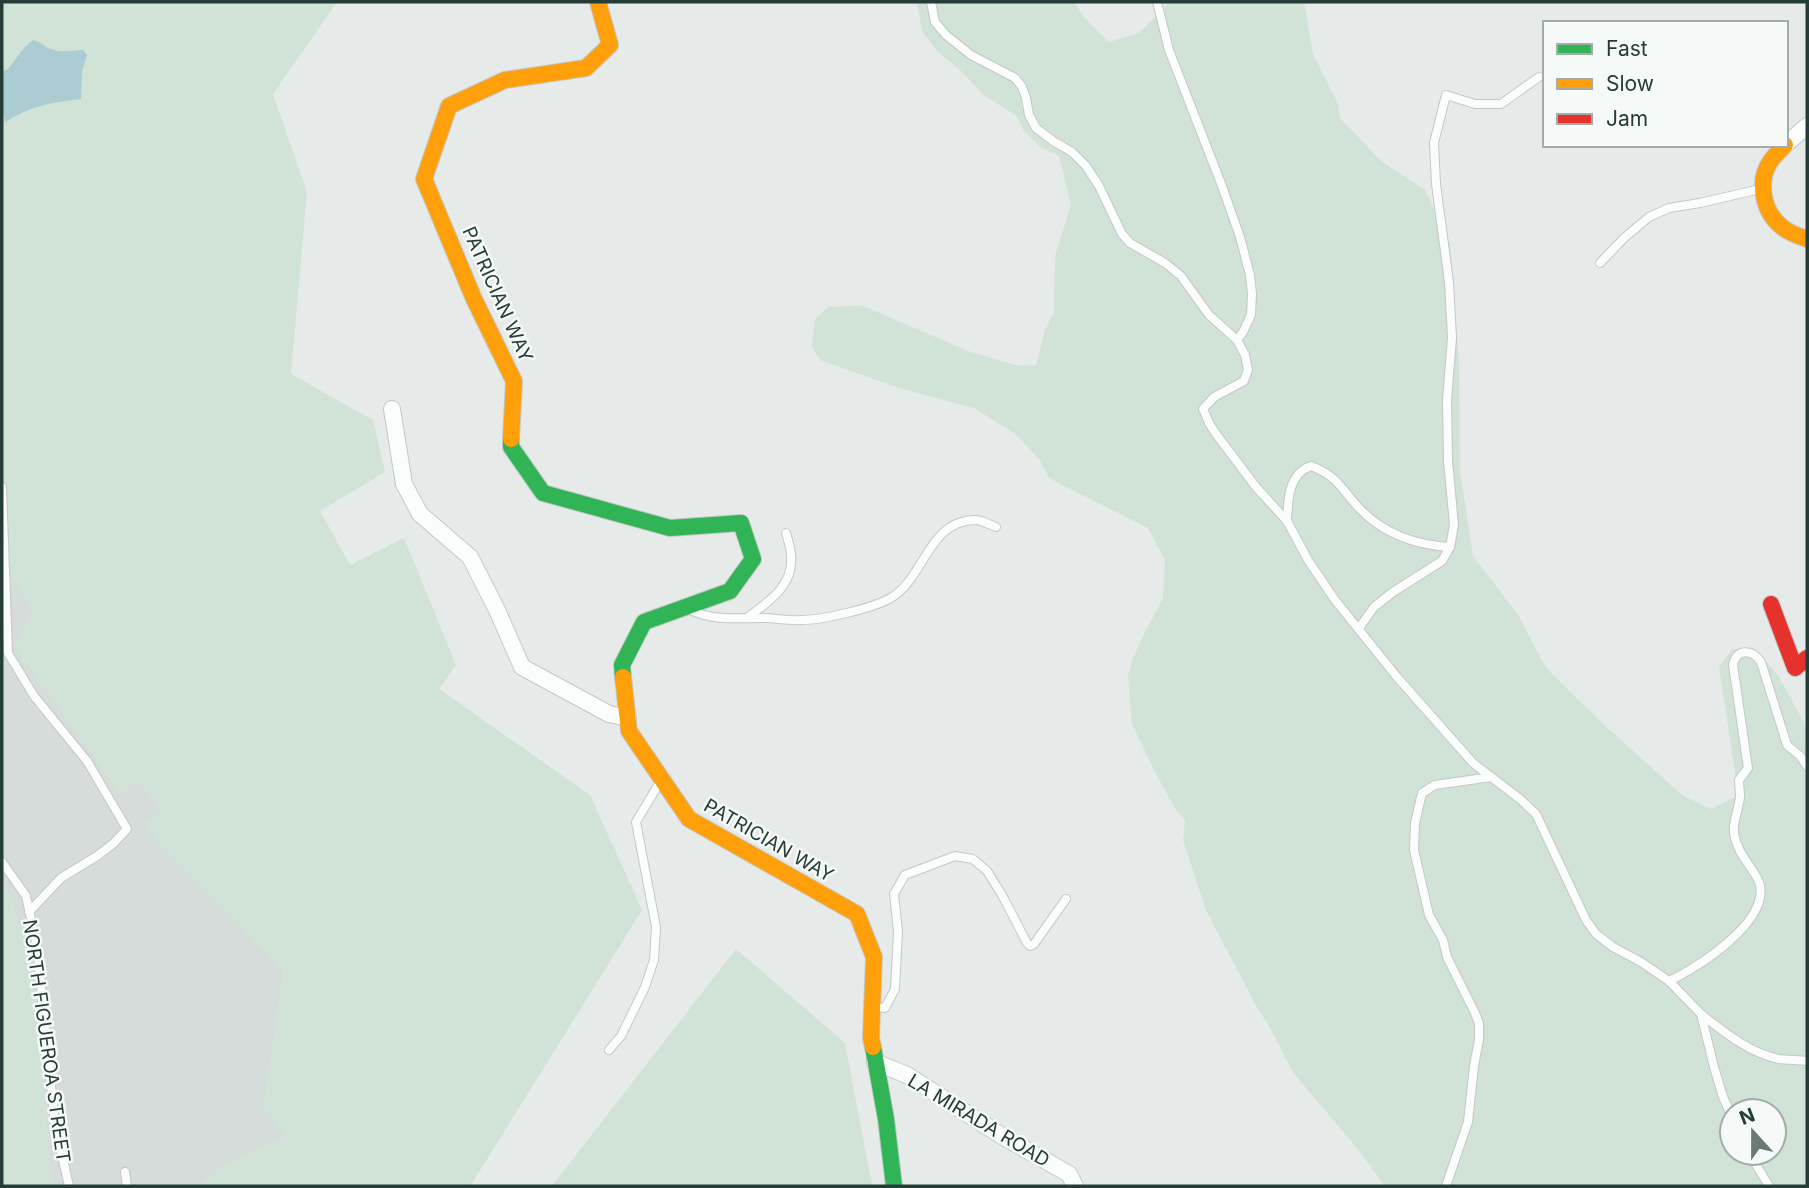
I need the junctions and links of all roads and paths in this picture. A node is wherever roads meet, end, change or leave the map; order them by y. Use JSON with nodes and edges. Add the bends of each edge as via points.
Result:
{"nodes":[{"id":1,"x":598,"y":2,"type":"edge"},
{"id":2,"x":931,"y":2,"type":"edge"},
{"id":3,"x":1157,"y":2,"type":"edge"},
{"id":4,"x":1539,"y":77,"type":"dead end"},
{"id":5,"x":1807,"y":126,"type":"edge"},
{"id":6,"x":1788,"y":143,"type":"edge"},
{"id":7,"x":1784,"y":147,"type":"edge"},
{"id":8,"x":1763,"y":188,"type":"junction"},
{"id":9,"x":1807,"y":239,"type":"edge"},
{"id":10,"x":1601,"y":263,"type":"dead end"},
{"id":11,"x":1237,"y":340,"type":"junction"},
{"id":12,"x":392,"y":409,"type":"dead end"},
{"id":13,"x":2,"y":487,"type":"edge"},
{"id":14,"x":1287,"y":521,"type":"junction"},
{"id":15,"x":996,"y":527,"type":"dead end"},
{"id":16,"x":786,"y":533,"type":"dead end"},
{"id":17,"x":1450,"y":547,"type":"junction"},
{"id":18,"x":1771,"y":604,"type":"dead end"},
{"id":19,"x":684,"y":607,"type":"junction"},
{"id":20,"x":747,"y":618,"type":"junction"},
{"id":21,"x":1359,"y":628,"type":"junction"},
{"id":22,"x":1807,"y":658,"type":"edge"},
{"id":23,"x":628,"y":718,"type":"junction"},
{"id":24,"x":1807,"y":766,"type":"edge"},
{"id":25,"x":1491,"y":777,"type":"junction"},
{"id":26,"x":662,"y":779,"type":"junction"},
{"id":27,"x":3,"y":864,"type":"edge"},
{"id":28,"x":1066,"y":899,"type":"dead end"},
{"id":29,"x":29,"y":912,"type":"junction"},
{"id":30,"x":1668,"y":981,"type":"junction"},
{"id":31,"x":872,"y":1007,"type":"junction"},
{"id":32,"x":1701,"y":1014,"type":"junction"},
{"id":33,"x":609,"y":1050,"type":"dead end"},
{"id":34,"x":1807,"y":1061,"type":"edge"},
{"id":35,"x":875,"y":1062,"type":"junction"},
{"id":36,"x":1723,"y":1097,"type":"edge"},
{"id":37,"x":1757,"y":1167,"type":"edge"},
{"id":38,"x":125,"y":1172,"type":"dead end"},
{"id":39,"x":69,"y":1186,"type":"edge"},
{"id":40,"x":127,"y":1186,"type":"edge"},
{"id":41,"x":894,"y":1186,"type":"edge"},
{"id":42,"x":1075,"y":1186,"type":"edge"},
{"id":43,"x":1446,"y":1186,"type":"edge"},
{"id":44,"x":1769,"y":1186,"type":"edge"}],
"edges":[{"from":1,"to":19,"type":"street","name":"PATRICIAN WAY","via":[[610,44],[586,68],[505,80],[449,106],[424,179],[514,380],[510,447],[544,493],[670,528],[741,523],[753,559],[730,591]]},
{"from":2,"to":11,"type":"lane","via":[[935,22],[946,35],[971,55],[1015,78],[1036,128],[1086,166],[1130,243],[1181,276],[1209,315]]},
{"from":3,"to":11,"type":"lane","via":[[1169,50],[1251,275],[1251,315]]},
{"from":4,"to":17,"type":"lane","via":[[1501,104],[1475,104],[1446,95],[1434,143],[1449,282],[1448,461],[1454,525]]},
{"from":5,"to":6,"type":"street"},
{"from":7,"to":8,"type":"street","via":[[1770,163]]},
{"from":8,"to":9,"type":"street","via":[[1770,215],[1789,232]]},
{"from":8,"to":10,"type":"lane","via":[[1668,208],[1649,217]]},
{"from":11,"to":14,"type":"lane","via":[[1248,370],[1244,381],[1214,397],[1203,410],[1248,477]]},
{"from":12,"to":23,"type":"street","via":[[404,484],[420,514],[470,556],[522,667],[609,714]]},
{"from":13,"to":29,"type":"lane","via":[[8,653],[34,696],[87,761],[127,829],[97,856],[61,878]]},
{"from":14,"to":17,"type":"lane","via":[[1294,479],[1301,469],[1311,466],[1340,484],[1377,524],[1403,538]]},
{"from":14,"to":21,"type":"lane","via":[[1308,560]]},
{"from":15,"to":20,"type":"lane","via":[[977,520],[940,534],[909,581],[890,599],[846,614],[802,621]]},
{"from":16,"to":20,"type":"lane","via":[[791,556],[787,582]]},
{"from":17,"to":21,"type":"lane","via":[[1442,561],[1374,607]]},
{"from":18,"to":22,"type":"street","via":[[1794,668]]},
{"from":19,"to":20,"type":"lane","via":[[702,615]]},
{"from":19,"to":23,"type":"street","name":"PATRICIAN WAY","via":[[643,622],[622,665]]},
{"from":21,"to":25,"type":"lane","via":[[1456,746]]},
{"from":23,"to":26,"type":"street","name":"PATRICIAN WAY","via":[[629,731]]},
{"from":24,"to":30,"type":"lane","via":[[1787,745],[1762,662],[1756,655],[1742,652],[1733,666],[1748,768],[1739,780],[1734,835],[1738,851],[1759,884],[1760,901],[1710,958]]},
{"from":25,"to":30,"type":"lane","via":[[1536,814],[1596,934]]},
{"from":25,"to":43,"type":"lane","via":[[1435,785],[1422,793],[1415,823],[1414,850],[1429,915],[1479,1023],[1468,1122]]},
{"from":26,"to":31,"type":"street","name":"PATRICIAN WAY","via":[[689,819],[857,914],[874,957]]},
{"from":26,"to":33,"type":"lane","via":[[636,822],[656,927],[654,960],[645,987]]},
{"from":27,"to":29,"type":"lane","name":"NORTH FIGUEROA STREET","via":[[26,896]]},
{"from":28,"to":31,"type":"lane","via":[[1030,946],[1002,895],[973,859],[955,856],[905,875],[894,894],[898,931],[895,989],[884,1007]]},
{"from":29,"to":39,"type":"lane","name":"NORTH FIGUEROA STREET","via":[[37,946],[55,1125]]},
{"from":30,"to":32,"type":"lane"},
{"from":31,"to":35,"type":"street","name":"PATRICIAN WAY"},
{"from":32,"to":34,"type":"lane","via":[[1750,1048],[1778,1058]]},
{"from":32,"to":36,"type":"lane"},
{"from":35,"to":41,"type":"street","name":"PATRICIAN WAY"},
{"from":35,"to":42,"type":"street","name":"LA MIRADA ROAD","via":[[907,1075],[1069,1174]]},
{"from":37,"to":44,"type":"lane"},
{"from":38,"to":40,"type":"lane"}]}
